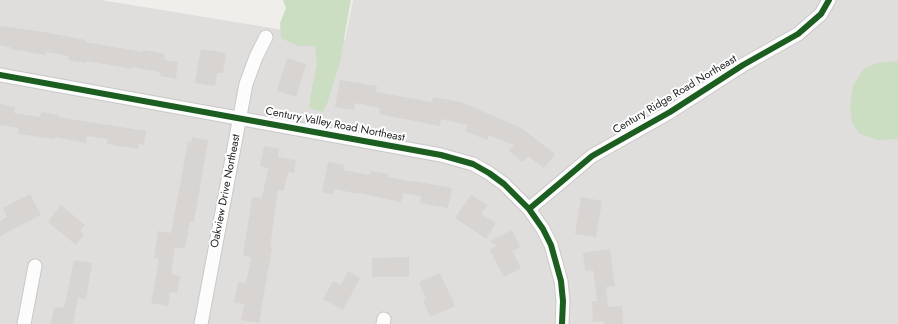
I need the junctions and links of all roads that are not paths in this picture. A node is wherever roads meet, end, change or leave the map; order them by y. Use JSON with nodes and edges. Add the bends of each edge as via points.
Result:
{"nodes":[{"id":1,"x":829,"y":0,"type":"edge"},
{"id":2,"x":266,"y":37,"type":"dead end"},
{"id":3,"x":0,"y":75,"type":"edge"},
{"id":4,"x":240,"y":117,"type":"junction"},
{"id":5,"x":529,"y":209,"type":"junction"},
{"id":6,"x":35,"y":266,"type":"dead end"},
{"id":7,"x":24,"y":324,"type":"edge"},
{"id":8,"x":201,"y":324,"type":"edge"},
{"id":9,"x":562,"y":324,"type":"edge"}],
"edges":[{"from":1,"to":5,"type":"street","name":"Century Ridge Road Northeast","via":[[821,14],[798,34],[592,156]]},
{"from":2,"to":4,"type":"street","name":"Oakview Drive Northeast","via":[[246,84]]},
{"from":3,"to":4,"type":"street","name":"Century Valley Road Northeast"},
{"from":4,"to":5,"type":"street","name":"Century Valley Road Northeast","via":[[458,159],[489,173]]},
{"from":4,"to":8,"type":"street","name":"Oakview Drive Northeast"},
{"from":5,"to":9,"type":"street","name":"Century Valley Road Northeast","via":[[544,229],[557,263],[563,301]]},
{"from":6,"to":7,"type":"street"}]}
